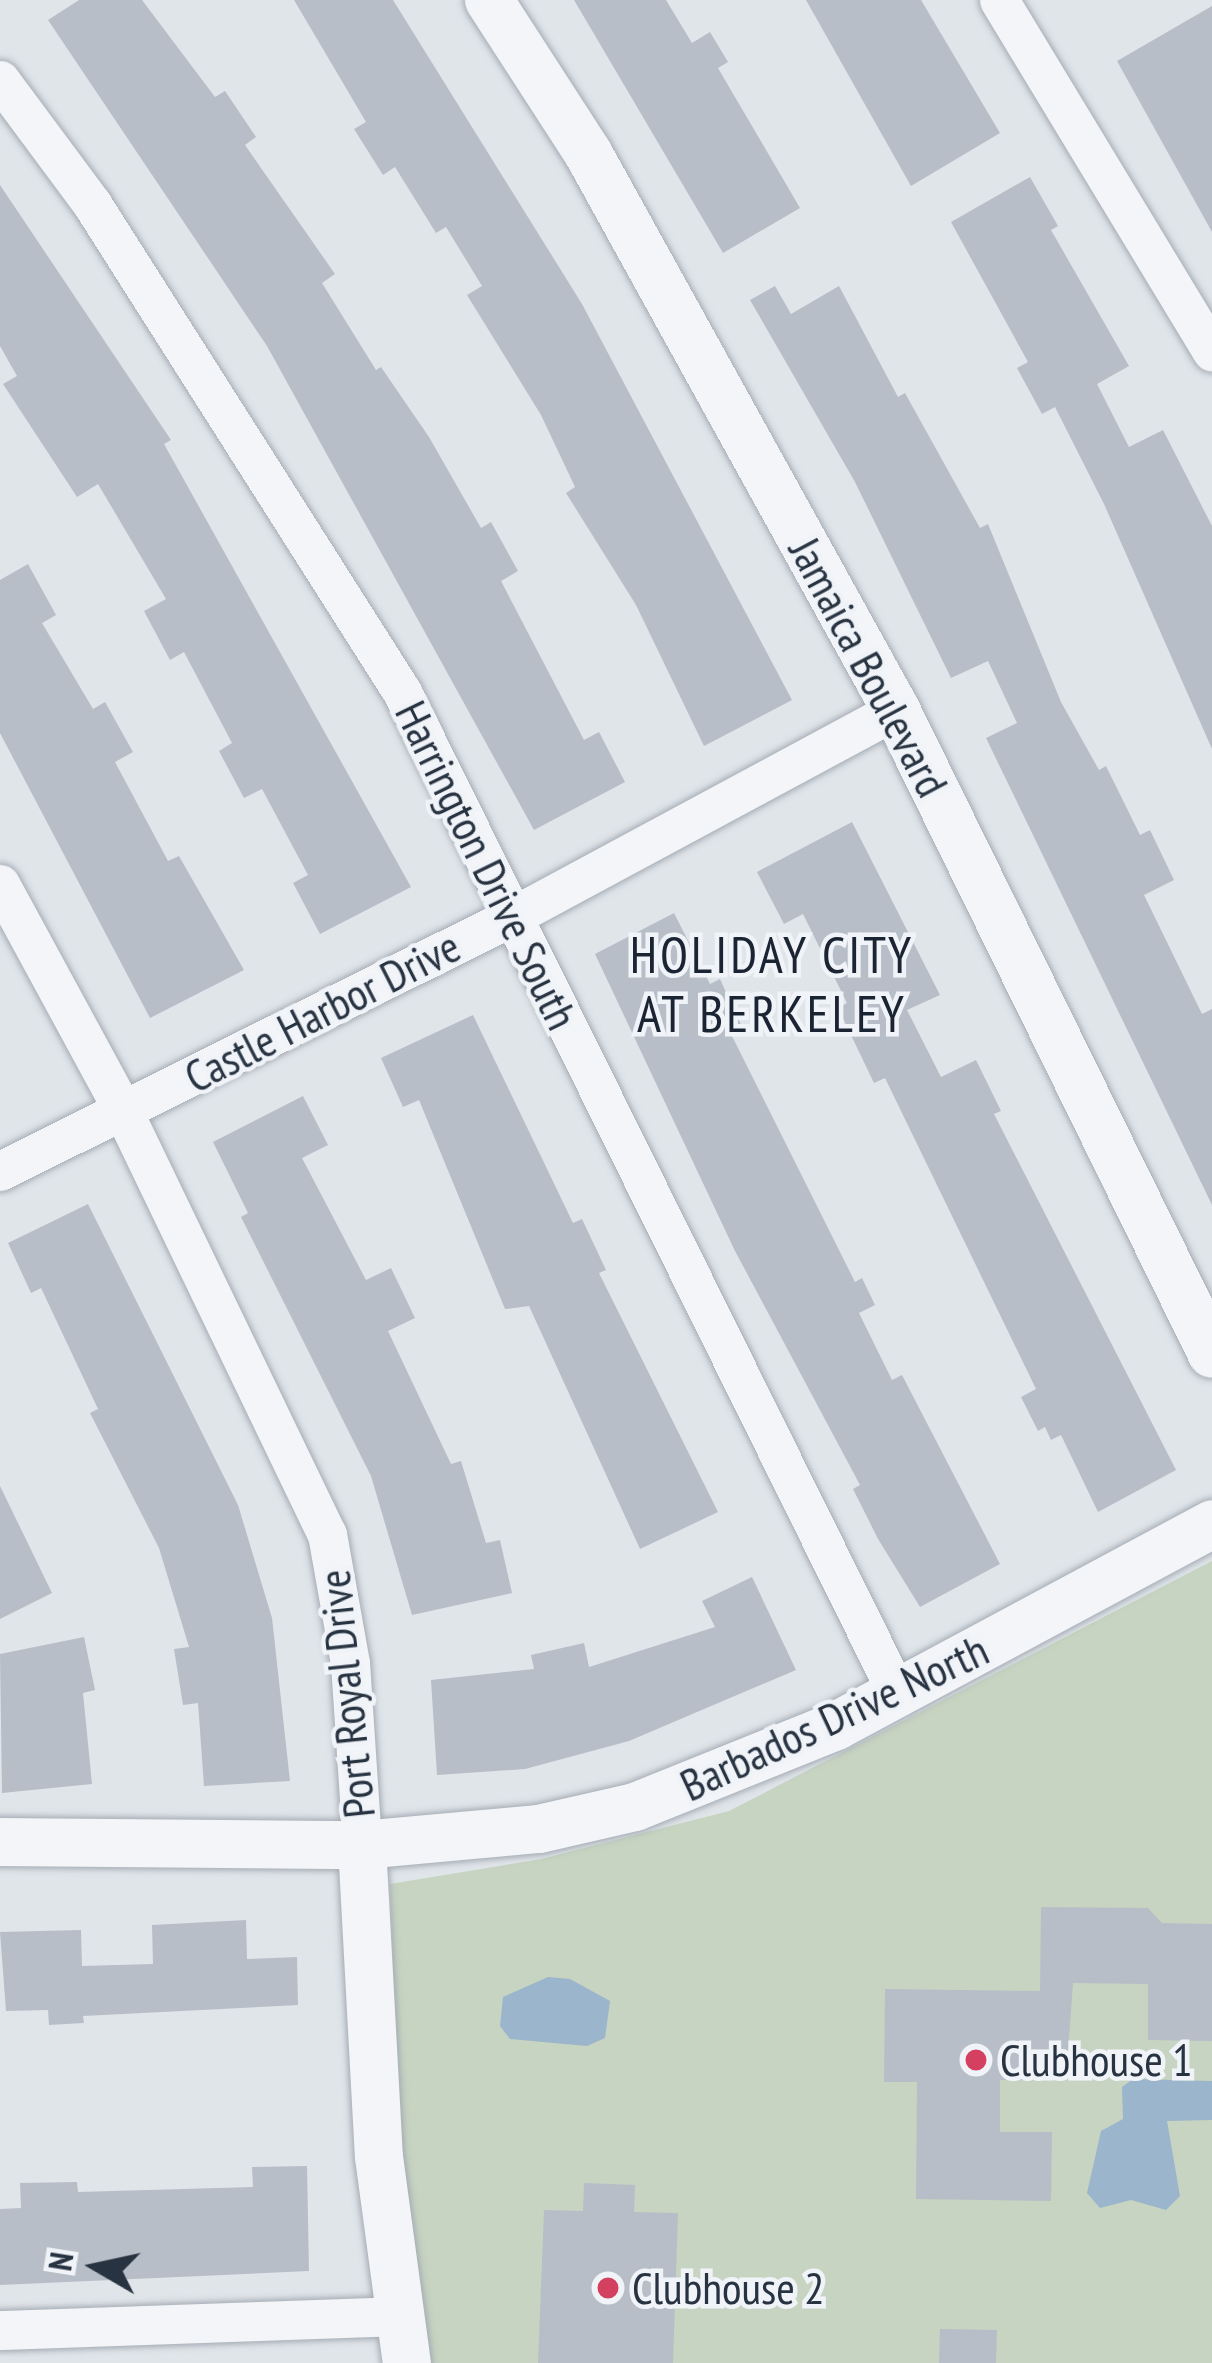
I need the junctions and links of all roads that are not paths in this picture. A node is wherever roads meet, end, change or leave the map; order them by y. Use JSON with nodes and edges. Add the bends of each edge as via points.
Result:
{"nodes":[{"id":1,"x":489,"y":0,"type":"edge"},
{"id":2,"x":999,"y":0,"type":"edge"},
{"id":3,"x":0,"y":80,"type":"edge"},
{"id":4,"x":1212,"y":352,"type":"edge"},
{"id":5,"x":896,"y":710,"type":"junction"},
{"id":6,"x":0,"y":884,"type":"edge"},
{"id":7,"x":513,"y":916,"type":"junction"},
{"id":8,"x":123,"y":1112,"type":"junction"},
{"id":9,"x":0,"y":1171,"type":"edge"},
{"id":10,"x":1212,"y":1354,"type":"edge"},
{"id":11,"x":1212,"y":1524,"type":"edge"},
{"id":12,"x":898,"y":1695,"type":"junction"},
{"id":13,"x":0,"y":1842,"type":"edge"},
{"id":14,"x":362,"y":1845,"type":"junction"},
{"id":15,"x":396,"y":2316,"type":"junction"},
{"id":16,"x":0,"y":2330,"type":"edge"},
{"id":17,"x":407,"y":2363,"type":"edge"}],
"edges":[{"from":1,"to":5,"type":"street","name":"Jamaica Boulevard","via":[[588,153]]},
{"from":2,"to":4,"type":"street"},
{"from":3,"to":7,"type":"street","name":"Harrington Drive South","via":[[92,204],[402,692]]},
{"from":5,"to":7,"type":"street","name":"Castle Harbor Drive"},
{"from":5,"to":10,"type":"street","name":"Jamaica Boulevard"},
{"from":6,"to":8,"type":"street","name":"Port Royal Drive"},
{"from":7,"to":8,"type":"street","name":"Castle Harbor Drive"},
{"from":7,"to":12,"type":"street","name":"Harrington Drive South"},
{"from":8,"to":9,"type":"street","name":"Castle Harbor Drive"},
{"from":8,"to":14,"type":"street","name":"Port Royal Drive","via":[[327,1534],[350,1663]]},
{"from":11,"to":12,"type":"street","name":"Barbados Drive North"},
{"from":12,"to":14,"type":"street","name":"Barbados Drive North","via":[[713,1781],[635,1807],[539,1829]]},
{"from":13,"to":14,"type":"street","name":"Barbados Drive North"},
{"from":14,"to":15,"type":"street","name":"Port Royal Drive"},
{"from":15,"to":16,"type":"street"},
{"from":15,"to":17,"type":"street","name":"Port Royal Drive"}]}
